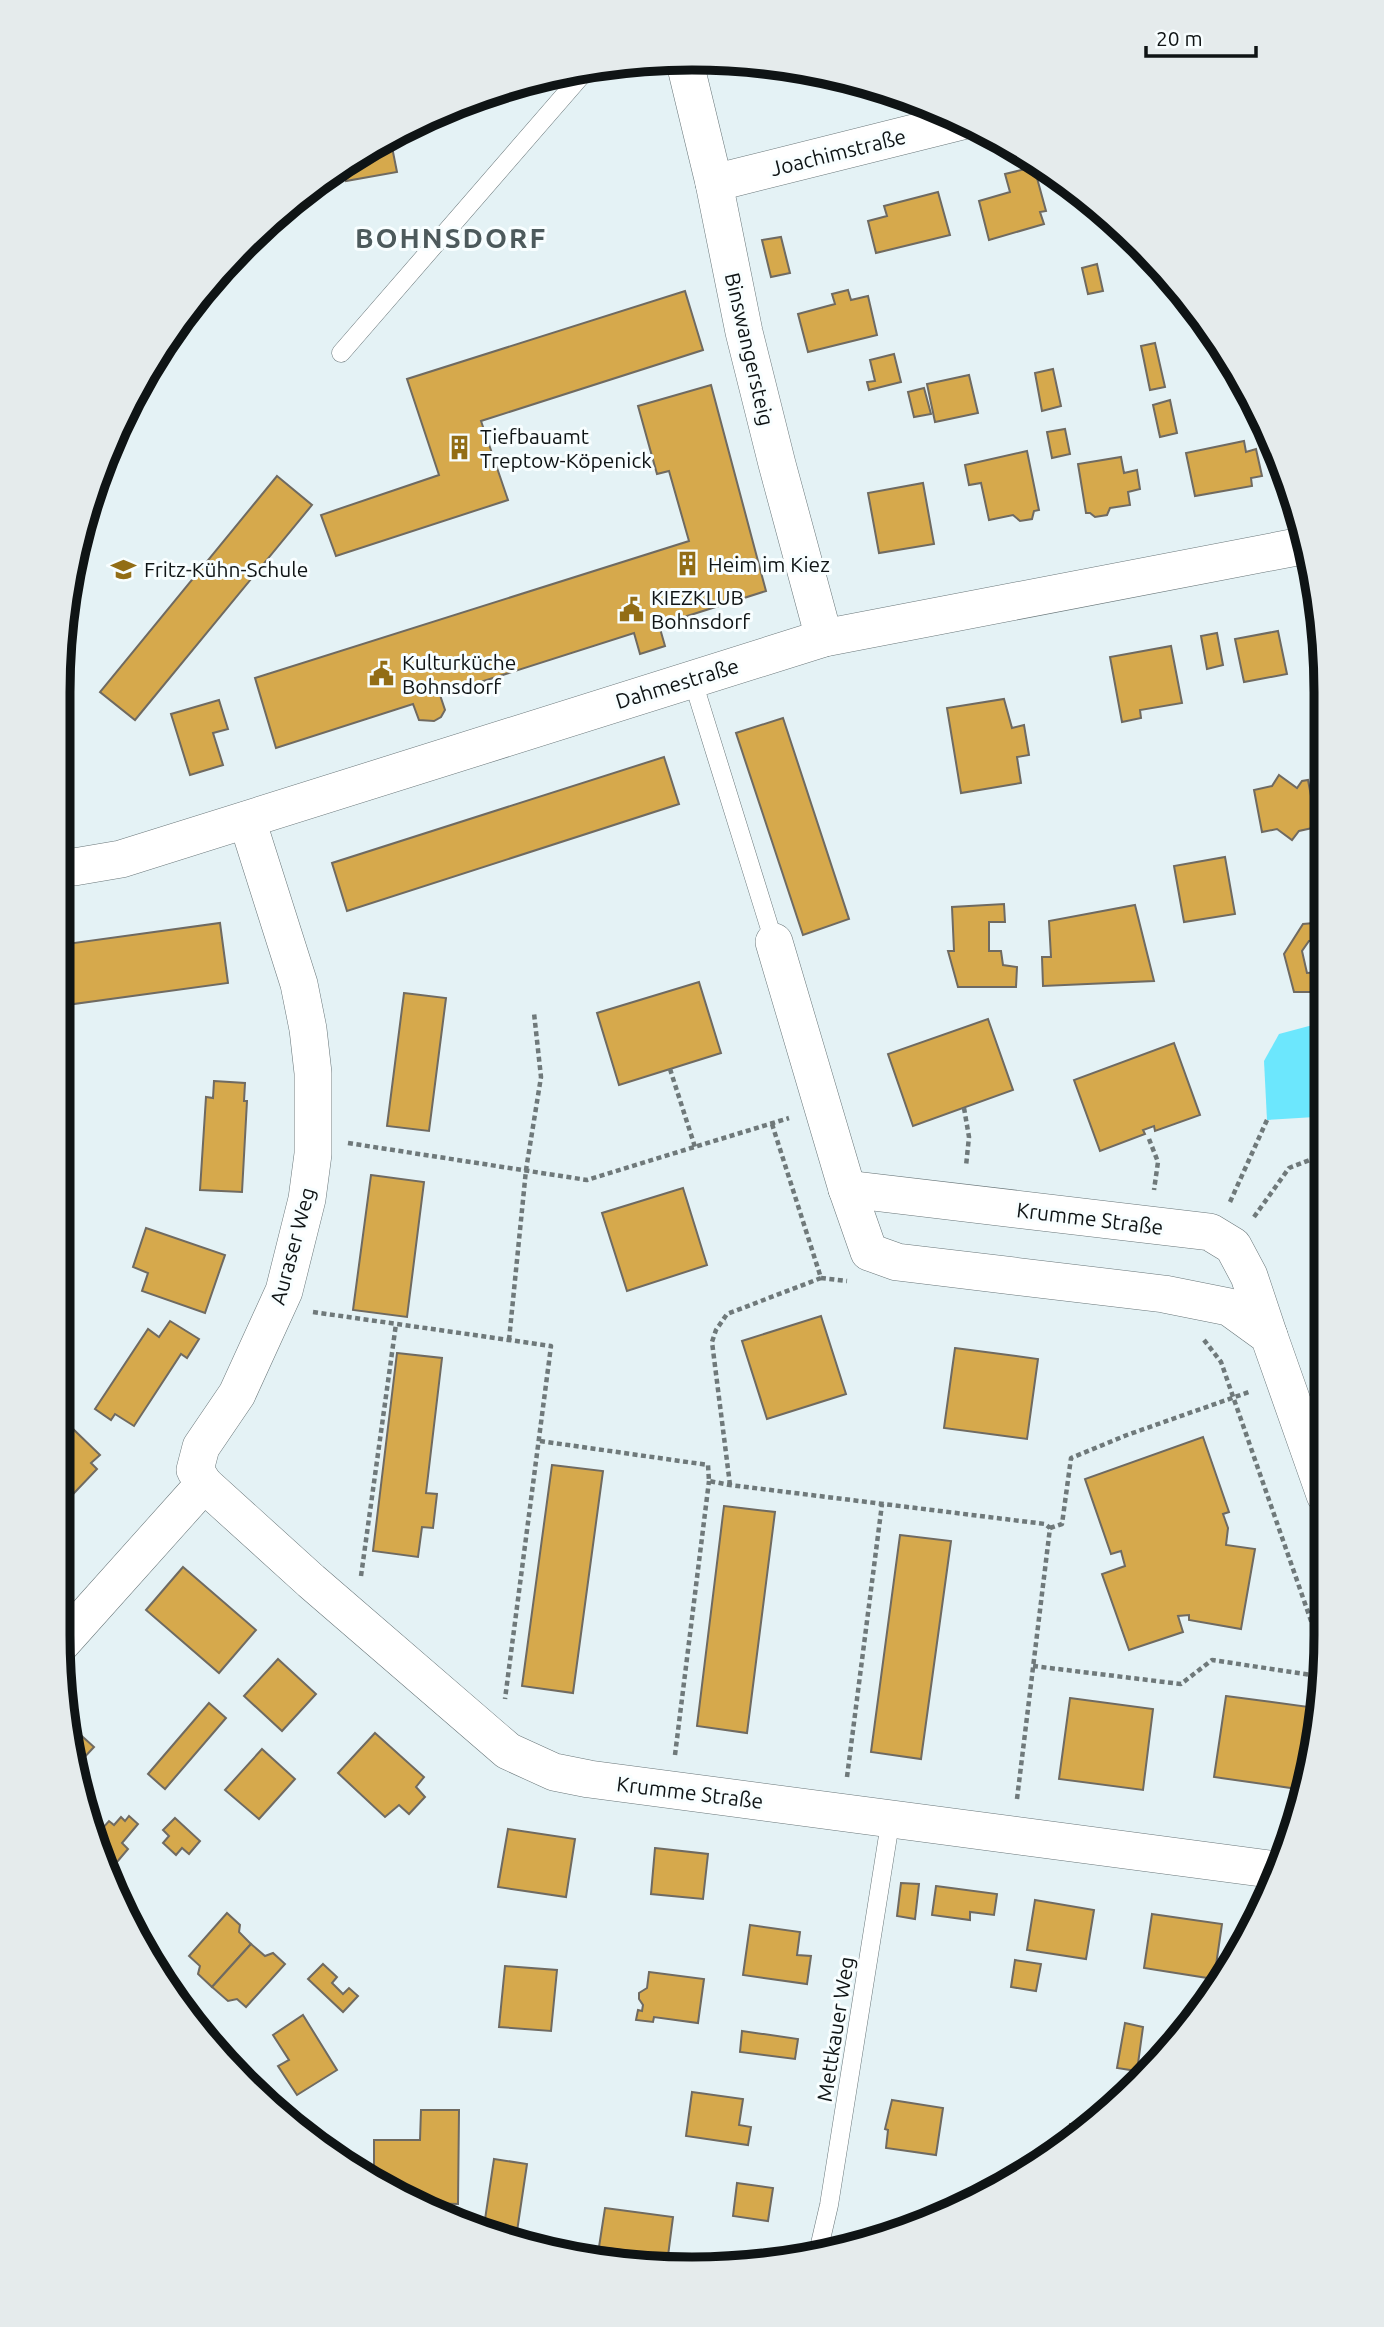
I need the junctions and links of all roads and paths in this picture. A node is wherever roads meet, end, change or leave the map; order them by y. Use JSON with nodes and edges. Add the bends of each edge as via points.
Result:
{"nodes":[{"id":1,"x":687,"y":70,"type":"edge"},
{"id":2,"x":578,"y":81,"type":"edge"},
{"id":3,"x":947,"y":125,"type":"edge"},
{"id":4,"x":714,"y":183,"type":"junction"},
{"id":5,"x":341,"y":353,"type":"dead end"},
{"id":6,"x":1297,"y":547,"type":"edge"},
{"id":7,"x":824,"y":638,"type":"junction"},
{"id":8,"x":692,"y":678,"type":"junction"},
{"id":9,"x":247,"y":820,"type":"junction"},
{"id":10,"x":70,"y":867,"type":"edge"},
{"id":11,"x":774,"y":942,"type":"joint"},
{"id":12,"x":534,"y":1013,"type":"dead end"},
{"id":13,"x":670,"y":1069,"type":"dead end"},
{"id":14,"x":823,"y":1107,"type":"junction"},
{"id":15,"x":964,"y":1108,"type":"dead end"},
{"id":16,"x":1267,"y":1120,"type":"dead end"},
{"id":17,"x":772,"y":1124,"type":"junction"},
{"id":18,"x":1149,"y":1139,"type":"dead end"},
{"id":19,"x":337,"y":1141,"type":"dead end"},
{"id":20,"x":695,"y":1147,"type":"junction"},
{"id":21,"x":1314,"y":1158,"type":"edge"},
{"id":22,"x":526,"y":1170,"type":"junction"},
{"id":23,"x":847,"y":1189,"type":"junction"},
{"id":24,"x":963,"y":1202,"type":"junction"},
{"id":25,"x":1150,"y":1225,"type":"junction"},
{"id":26,"x":1225,"y":1241,"type":"junction"},
{"id":27,"x":821,"y":1278,"type":"junction"},
{"id":28,"x":848,"y":1282,"type":"dead end"},
{"id":29,"x":305,"y":1311,"type":"dead end"},
{"id":30,"x":396,"y":1324,"type":"junction"},
{"id":31,"x":1197,"y":1334,"type":"dead end"},
{"id":32,"x":1269,"y":1336,"type":"junction"},
{"id":33,"x":509,"y":1340,"type":"junction"},
{"id":34,"x":1283,"y":1380,"type":"junction"},
{"id":35,"x":1234,"y":1397,"type":"junction"},
{"id":36,"x":540,"y":1441,"type":"junction"},
{"id":37,"x":1314,"y":1465,"type":"edge"},
{"id":38,"x":709,"y":1481,"type":"junction"},
{"id":39,"x":204,"y":1484,"type":"junction"},
{"id":40,"x":730,"y":1485,"type":"junction"},
{"id":41,"x":882,"y":1504,"type":"junction"},
{"id":42,"x":1050,"y":1528,"type":"junction"},
{"id":43,"x":359,"y":1589,"type":"dead end"},
{"id":44,"x":1314,"y":1629,"type":"edge"},
{"id":45,"x":70,"y":1635,"type":"edge"},
{"id":46,"x":1034,"y":1666,"type":"junction"},
{"id":47,"x":1313,"y":1675,"type":"edge"},
{"id":48,"x":504,"y":1706,"type":"dead end"},
{"id":49,"x":674,"y":1755,"type":"dead end"},
{"id":50,"x":846,"y":1779,"type":"dead end"},
{"id":51,"x":1017,"y":1801,"type":"dead end"},
{"id":52,"x":891,"y":1817,"type":"junction"},
{"id":53,"x":1269,"y":1869,"type":"edge"},
{"id":54,"x":821,"y":2243,"type":"edge"}],
"edges":[{"from":1,"to":4,"type":"street","name":"Binswangersteig"},
{"from":2,"to":5,"type":"lane"},
{"from":3,"to":4,"type":"street","name":"Joachimstraße"},
{"from":4,"to":7,"type":"street","name":"Binswangersteig","via":[[747,345]]},
{"from":6,"to":7,"type":"street","name":"Dahmestraße"},
{"from":7,"to":8,"type":"street","name":"Dahmestraße"},
{"from":8,"to":9,"type":"street","name":"Dahmestraße"},
{"from":8,"to":11,"type":"lane"},
{"from":9,"to":10,"type":"street","name":"Dahmestraße","via":[[121,859]]},
{"from":9,"to":39,"type":"street","name":"Auraser Weg","via":[[299,984],[308,1029],[313,1154],[284,1291],[237,1394],[201,1447],[195,1470]]},
{"from":11,"to":14,"type":"street"},
{"from":12,"to":22,"type":"path","via":[[541,1077]]},
{"from":13,"to":20,"type":"path"},
{"from":14,"to":17,"type":"path"},
{"from":14,"to":23,"type":"street"},
{"from":15,"to":24,"type":"path","via":[[969,1138]]},
{"from":16,"to":26,"type":"path","via":[[1235,1190]]},
{"from":17,"to":20,"type":"path"},
{"from":17,"to":27,"type":"path"},
{"from":18,"to":25,"type":"path","via":[[1158,1162]]},
{"from":19,"to":22,"type":"path"},
{"from":20,"to":22,"type":"path","via":[[587,1180]]},
{"from":21,"to":26,"type":"path","via":[[1289,1168]]},
{"from":22,"to":33,"type":"path"},
{"from":23,"to":24,"type":"street","name":"Krumme Straße"},
{"from":23,"to":32,"type":"street","via":[[870,1252],[897,1262],[1203,1301],[1229,1307]]},
{"from":24,"to":25,"type":"street","name":"Krumme Straße"},
{"from":25,"to":26,"type":"street","name":"Krumme Straße","via":[[1210,1231]]},
{"from":26,"to":32,"type":"street","via":[[1249,1276]]},
{"from":27,"to":28,"type":"path"},
{"from":27,"to":40,"type":"path","via":[[727,1314],[716,1330],[712,1342]]},
{"from":29,"to":30,"type":"path"},
{"from":30,"to":33,"type":"path"},
{"from":30,"to":43,"type":"path"},
{"from":31,"to":35,"type":"path","via":[[1221,1363]]},
{"from":32,"to":34,"type":"street"},
{"from":33,"to":36,"type":"path","via":[[551,1346]]},
{"from":34,"to":35,"type":"path"},
{"from":34,"to":37,"type":"street"},
{"from":35,"to":42,"type":"path","via":[[1072,1458],[1062,1524]]},
{"from":35,"to":44,"type":"path"},
{"from":36,"to":38,"type":"path","via":[[708,1465]]},
{"from":36,"to":48,"type":"path"},
{"from":38,"to":40,"type":"path"},
{"from":38,"to":49,"type":"path"},
{"from":39,"to":45,"type":"street"},
{"from":39,"to":52,"type":"street","name":"Krumme Straße","via":[[508,1751],[554,1772],[589,1779]]},
{"from":40,"to":41,"type":"path"},
{"from":41,"to":42,"type":"path"},
{"from":41,"to":50,"type":"path"},
{"from":42,"to":46,"type":"path"},
{"from":46,"to":47,"type":"path","via":[[1181,1684],[1212,1660]]},
{"from":46,"to":51,"type":"path"},
{"from":52,"to":53,"type":"street","name":"Krumme Straße"},
{"from":52,"to":54,"type":"lane","name":"Mettkauer Weg"}]}
